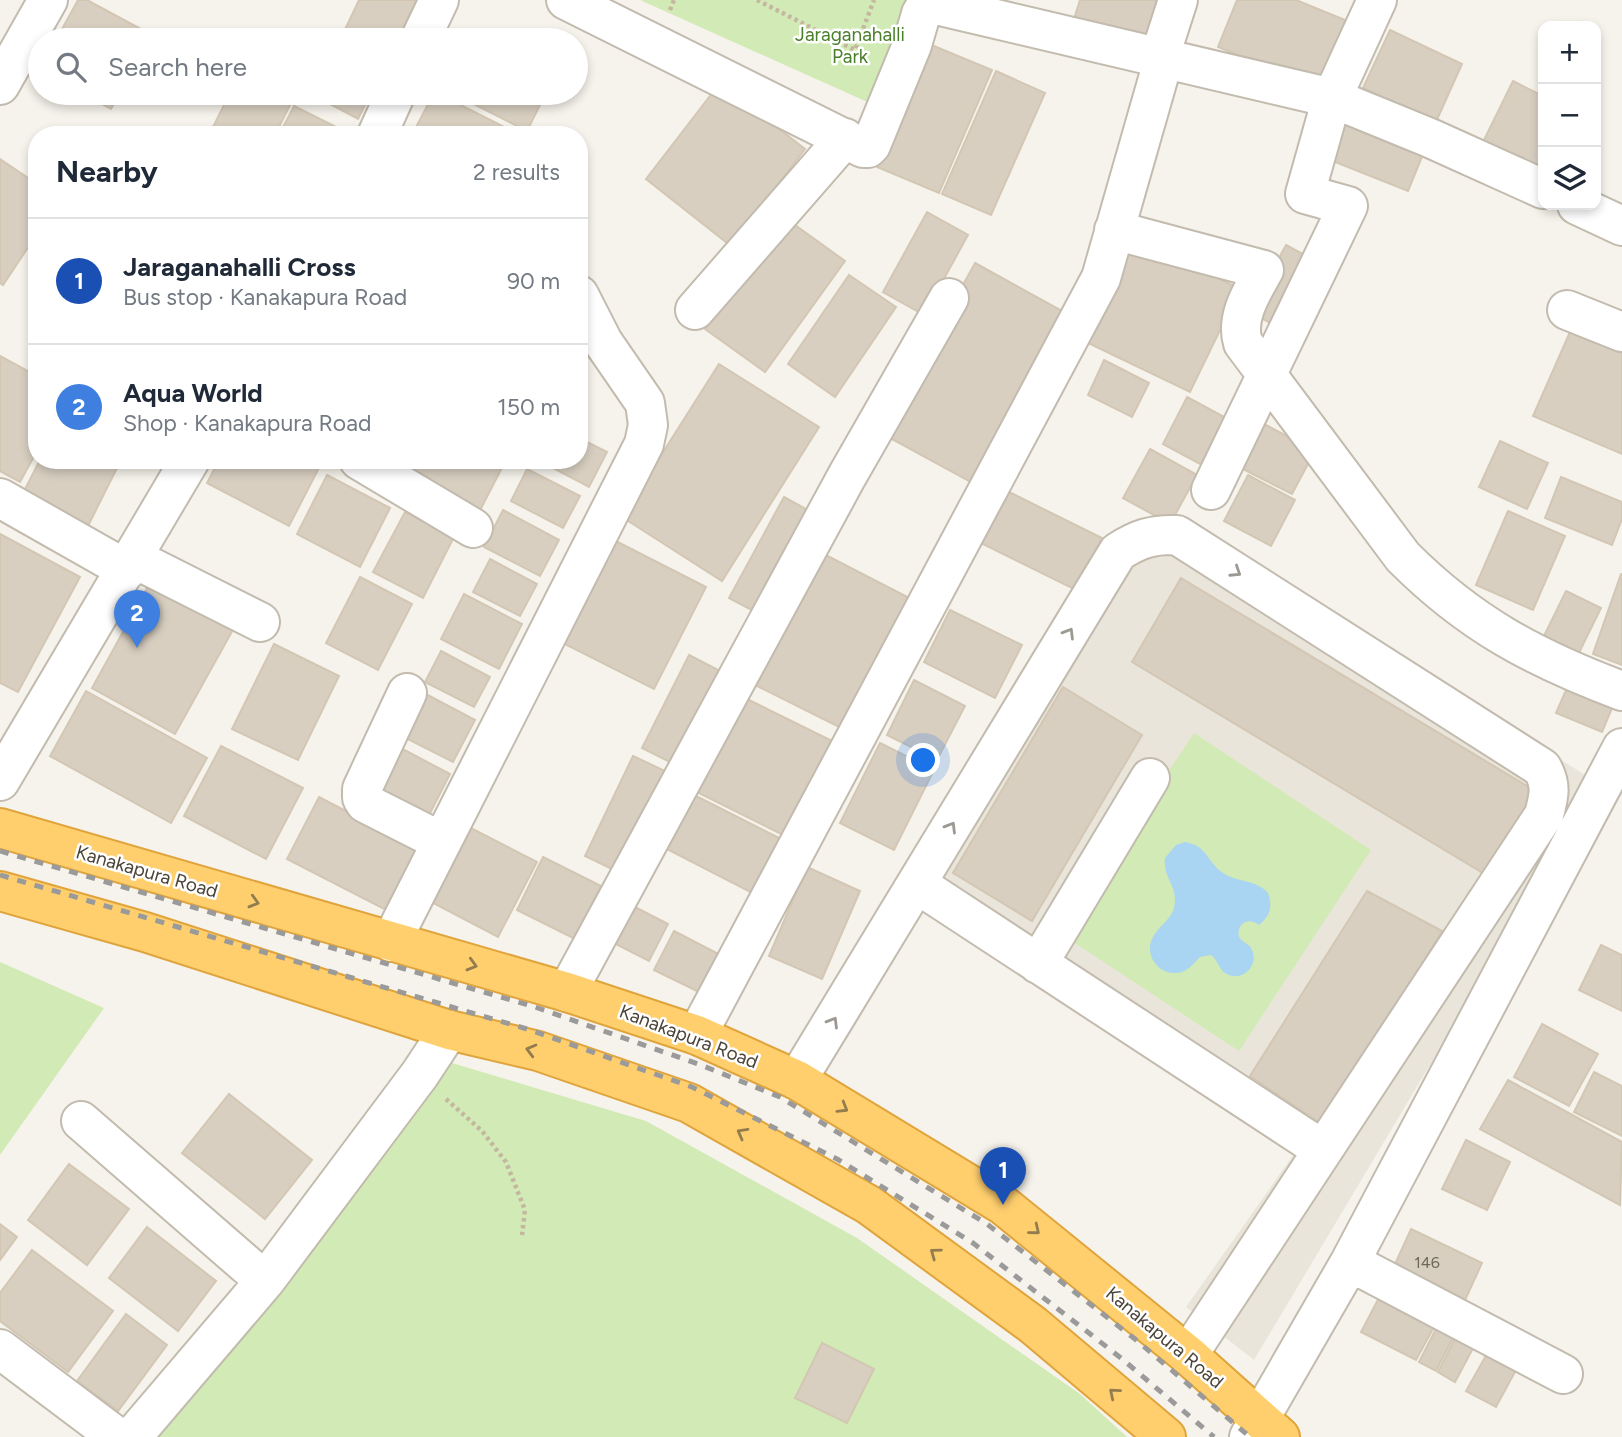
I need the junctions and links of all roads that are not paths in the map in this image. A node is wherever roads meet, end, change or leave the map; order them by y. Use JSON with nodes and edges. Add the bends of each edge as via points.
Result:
{"nodes":[{"id":1,"x":48,"y":0,"type":"edge"},
{"id":2,"x":439,"y":0,"type":"edge"},
{"id":3,"x":566,"y":0,"type":"edge"},
{"id":4,"x":1178,"y":0,"type":"edge"},
{"id":5,"x":1377,"y":0,"type":"edge"},
{"id":6,"x":32,"y":28,"type":"edge"},
{"id":7,"x":426,"y":28,"type":"edge"},
{"id":8,"x":28,"y":35,"type":"edge"},
{"id":9,"x":1162,"y":57,"type":"junction"},
{"id":10,"x":0,"y":85,"type":"edge"},
{"id":11,"x":1332,"y":98,"type":"junction"},
{"id":12,"x":391,"y":105,"type":"edge"},
{"id":13,"x":381,"y":126,"type":"edge"},
{"id":14,"x":845,"y":138,"type":"junction"},
{"id":15,"x":1538,"y":188,"type":"edge"},
{"id":16,"x":1588,"y":210,"type":"edge"},
{"id":17,"x":1622,"y":226,"type":"edge"},
{"id":18,"x":1114,"y":230,"type":"junction"},
{"id":19,"x":949,"y":298,"type":"dead end"},
{"id":20,"x":695,"y":310,"type":"dead end"},
{"id":21,"x":1567,"y":310,"type":"dead end"},
{"id":22,"x":588,"y":313,"type":"edge"},
{"id":23,"x":1622,"y":332,"type":"edge"},
{"id":24,"x":1268,"y":376,"type":"junction"},
{"id":25,"x":185,"y":469,"type":"edge"},
{"id":26,"x":374,"y":469,"type":"edge"},
{"id":27,"x":1211,"y":490,"type":"dead end"},
{"id":28,"x":0,"y":498,"type":"edge"},
{"id":29,"x":473,"y":528,"type":"dead end"},
{"id":30,"x":130,"y":564,"type":"junction"},
{"id":31,"x":260,"y":622,"type":"dead end"},
{"id":32,"x":1622,"y":691,"type":"edge"},
{"id":33,"x":407,"y":693,"type":"dead end"},
{"id":34,"x":1622,"y":748,"type":"edge"},
{"id":35,"x":1150,"y":778,"type":"dead end"},
{"id":36,"x":0,"y":781,"type":"edge"},
{"id":37,"x":0,"y":828,"type":"edge"},
{"id":38,"x":442,"y":842,"type":"junction"},
{"id":39,"x":917,"y":884,"type":"junction"},
{"id":40,"x":0,"y":891,"type":"edge"},
{"id":41,"x":391,"y":942,"type":"junction"},
{"id":42,"x":1038,"y":964,"type":"junction"},
{"id":43,"x":567,"y":992,"type":"junction"},
{"id":44,"x":449,"y":1030,"type":"junction"},
{"id":45,"x":697,"y":1035,"type":"junction"},
{"id":46,"x":797,"y":1080,"type":"junction"},
{"id":47,"x":81,"y":1121,"type":"dead end"},
{"id":48,"x":1323,"y":1150,"type":"junction"},
{"id":49,"x":1350,"y":1262,"type":"junction"},
{"id":50,"x":265,"y":1281,"type":"junction"},
{"id":51,"x":0,"y":1349,"type":"edge"},
{"id":52,"x":1188,"y":1355,"type":"junction"},
{"id":53,"x":1563,"y":1374,"type":"dead end"},
{"id":54,"x":1263,"y":1431,"type":"edge"},
{"id":55,"x":117,"y":1437,"type":"edge"},
{"id":56,"x":132,"y":1437,"type":"edge"},
{"id":57,"x":1166,"y":1437,"type":"edge"}],
"edges":[{"from":1,"to":6,"type":"street"},
{"from":2,"to":7,"type":"street"},
{"from":3,"to":14,"type":"street"},
{"from":4,"to":9,"type":"street"},
{"from":5,"to":11,"type":"street"},
{"from":8,"to":10,"type":"street"},
{"from":9,"to":11,"type":"street"},
{"from":9,"to":14,"type":"street","via":[[932,4],[921,14],[871,145],[863,148]]},
{"from":9,"to":18,"type":"street"},
{"from":11,"to":15,"type":"street"},
{"from":11,"to":24,"type":"street","via":[[1305,194],[1348,206]]},
{"from":12,"to":13,"type":"street"},
{"from":14,"to":20,"type":"street"},
{"from":16,"to":17,"type":"street"},
{"from":18,"to":24,"type":"street","via":[[1264,270],[1239,330],[1243,343]]},
{"from":18,"to":45,"type":"street","via":[[1101,278],[1086,307]]},
{"from":19,"to":43,"type":"street"},
{"from":21,"to":23,"type":"street"},
{"from":22,"to":38,"type":"street","via":[[645,403],[648,425],[644,444]]},
{"from":24,"to":27,"type":"street"},
{"from":24,"to":32,"type":"street","via":[[1403,557],[1434,588],[1533,654]]},
{"from":25,"to":30,"type":"street"},
{"from":26,"to":29,"type":"street"},
{"from":28,"to":30,"type":"street"},
{"from":30,"to":31,"type":"street"},
{"from":30,"to":36,"type":"street"},
{"from":33,"to":38,"type":"street","via":[[362,789],[362,798]]},
{"from":34,"to":49,"type":"street"},
{"from":35,"to":42,"type":"street"},
{"from":37,"to":41,"type":"highway","name":"Kanakapura Road","one_way":true},
{"from":38,"to":41,"type":"street"},
{"from":39,"to":42,"type":"street"},
{"from":46,"to":39,"type":"street","one_way":true},
{"from":39,"to":48,"type":"street","one_way":true,"via":[[1118,552],[1158,534],[1177,535],[1542,768],[1550,794],[1544,815]]},
{"from":40,"to":44,"type":"highway","via":[[145,932]]},
{"from":41,"to":43,"type":"highway","name":"Kanakapura Road","one_way":true},
{"from":42,"to":48,"type":"street"},
{"from":43,"to":45,"type":"highway","name":"Kanakapura Road"},
{"from":44,"to":50,"type":"street"},
{"from":57,"to":44,"type":"highway","one_way":true,"via":[[1033,1325],[869,1205],[689,1103],[538,1051]]},
{"from":45,"to":46,"type":"highway","name":"Kanakapura Road"},
{"from":46,"to":52,"type":"highway","name":"Kanakapura Road","one_way":true,"via":[[1003,1205]]},
{"from":47,"to":50,"type":"street"},
{"from":48,"to":52,"type":"street"},
{"from":49,"to":53,"type":"street"},
{"from":49,"to":54,"type":"street"},
{"from":50,"to":56,"type":"street"},
{"from":51,"to":55,"type":"street"},
{"from":52,"to":54,"type":"highway","name":"Kanakapura Road"}]}
